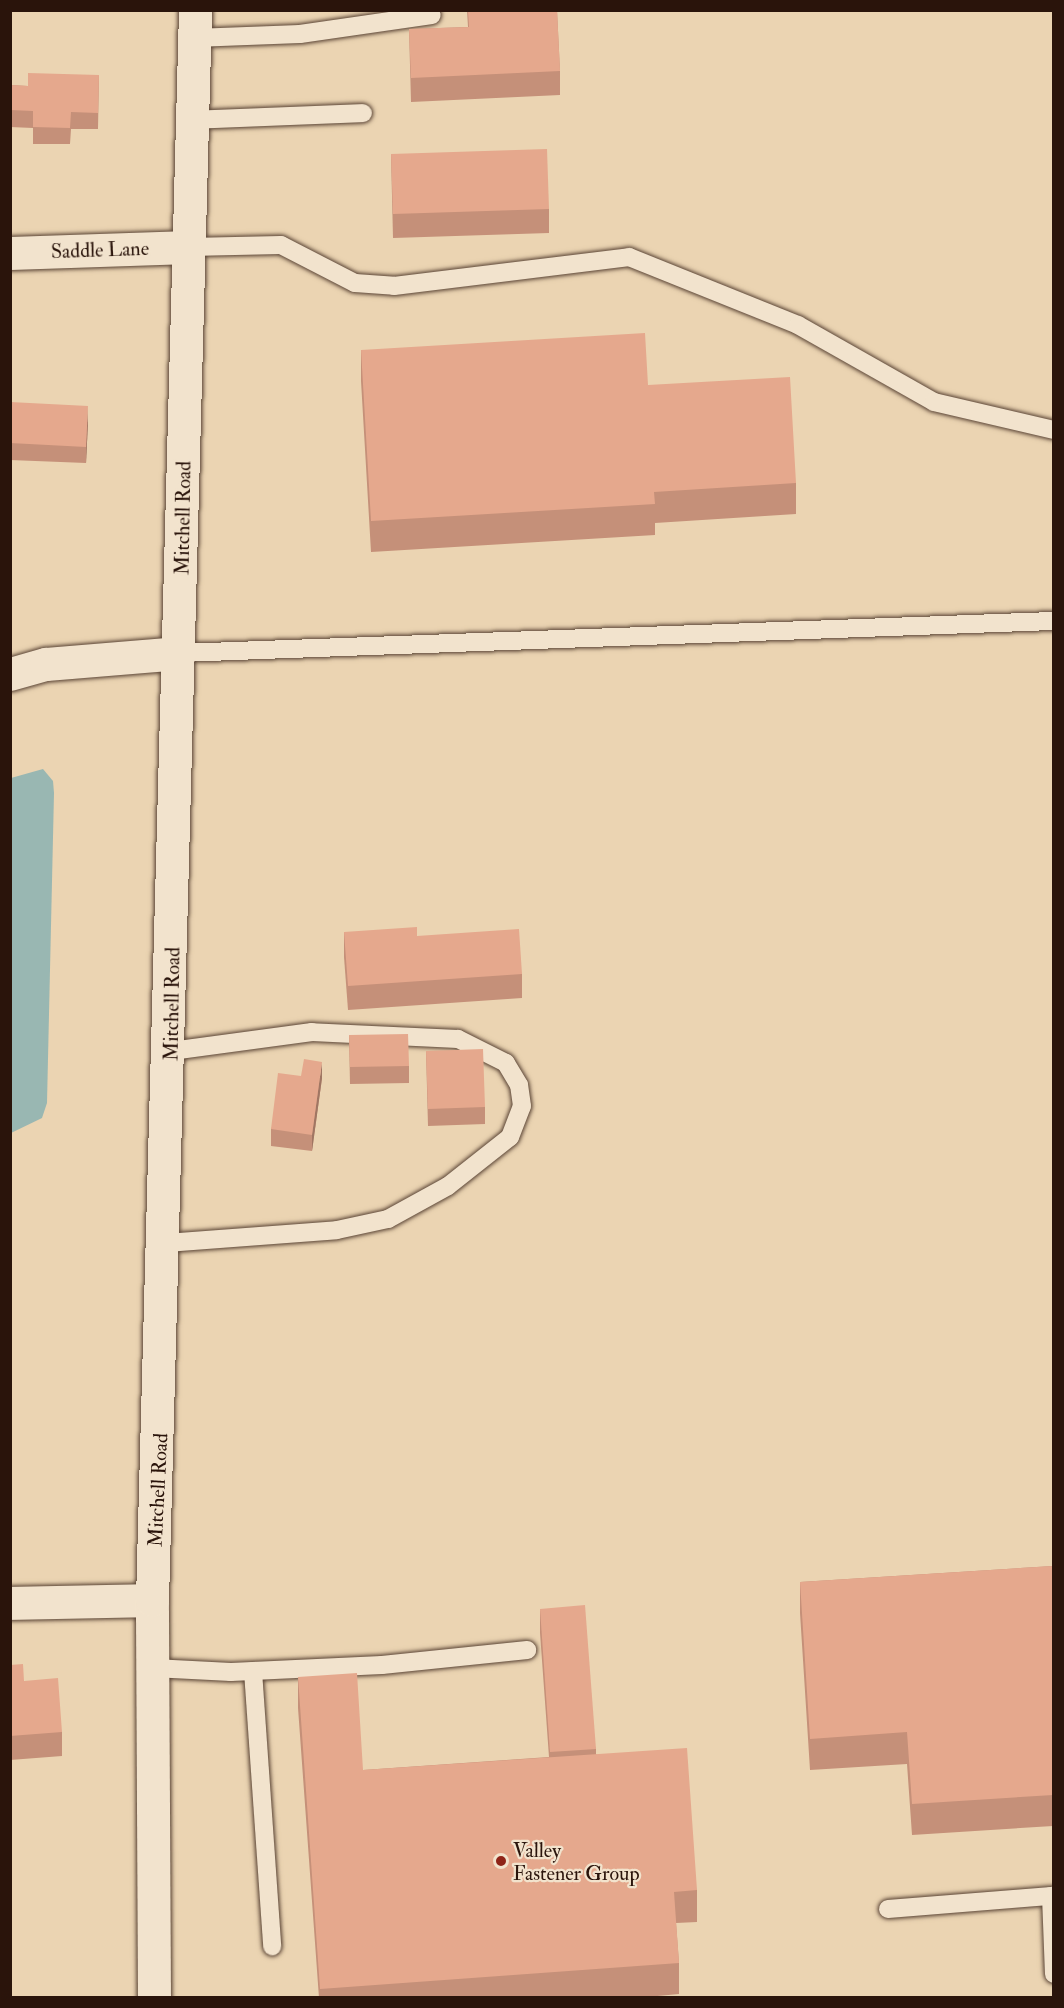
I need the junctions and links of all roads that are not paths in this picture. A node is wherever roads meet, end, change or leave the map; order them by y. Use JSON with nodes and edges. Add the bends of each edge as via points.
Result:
{"nodes":[{"id":1,"x":432,"y":15,"type":"dead end"},
{"id":2,"x":194,"y":24,"type":"edge"},
{"id":3,"x":363,"y":113,"type":"dead end"},
{"id":4,"x":192,"y":120,"type":"junction"},
{"id":5,"x":189,"y":247,"type":"junction"},
{"id":6,"x":10,"y":253,"type":"edge"},
{"id":7,"x":1053,"y":430,"type":"edge"},
{"id":8,"x":1053,"y":621,"type":"edge"},
{"id":9,"x":180,"y":653,"type":"junction"},
{"id":10,"x":10,"y":674,"type":"edge"},
{"id":11,"x":171,"y":1051,"type":"junction"},
{"id":12,"x":166,"y":1243,"type":"junction"},
{"id":13,"x":153,"y":1600,"type":"junction"},
{"id":14,"x":10,"y":1603,"type":"edge"},
{"id":15,"x":527,"y":1650,"type":"dead end"},
{"id":16,"x":153,"y":1668,"type":"junction"},
{"id":17,"x":254,"y":1671,"type":"junction"},
{"id":18,"x":888,"y":1909,"type":"dead end"},
{"id":19,"x":272,"y":1946,"type":"dead end"},
{"id":20,"x":1053,"y":1974,"type":"edge"},
{"id":21,"x":154,"y":1998,"type":"edge"}],
"edges":[{"from":1,"to":2,"type":"lane","via":[[300,34]]},
{"from":2,"to":4,"type":"street","name":"Mitchell Road"},
{"from":3,"to":4,"type":"lane"},
{"from":4,"to":5,"type":"street","name":"Mitchell Road"},
{"from":5,"to":6,"type":"street","name":"Saddle Lane"},
{"from":5,"to":7,"type":"lane","via":[[281,245],[355,283],[394,286],[629,257],[798,325],[934,402]]},
{"from":5,"to":9,"type":"street","name":"Mitchell Road"},
{"from":8,"to":9,"type":"lane"},
{"from":9,"to":10,"type":"street","via":[[46,664]]},
{"from":9,"to":11,"type":"street","name":"Mitchell Road"},
{"from":11,"to":12,"type":"street","name":"Mitchell Road"},
{"from":11,"to":12,"type":"lane","via":[[312,1032],[458,1039],[506,1062],[519,1085],[522,1106],[510,1137],[448,1186],[388,1219],[337,1230]]},
{"from":12,"to":13,"type":"street","name":"Mitchell Road"},
{"from":13,"to":14,"type":"street"},
{"from":13,"to":16,"type":"street","name":"Mitchell Road"},
{"from":15,"to":17,"type":"lane","via":[[382,1665]]},
{"from":16,"to":17,"type":"lane"},
{"from":16,"to":21,"type":"street","name":"Mitchell Road"},
{"from":17,"to":19,"type":"lane"},
{"from":18,"to":20,"type":"lane","via":[[1051,1896]]}]}
